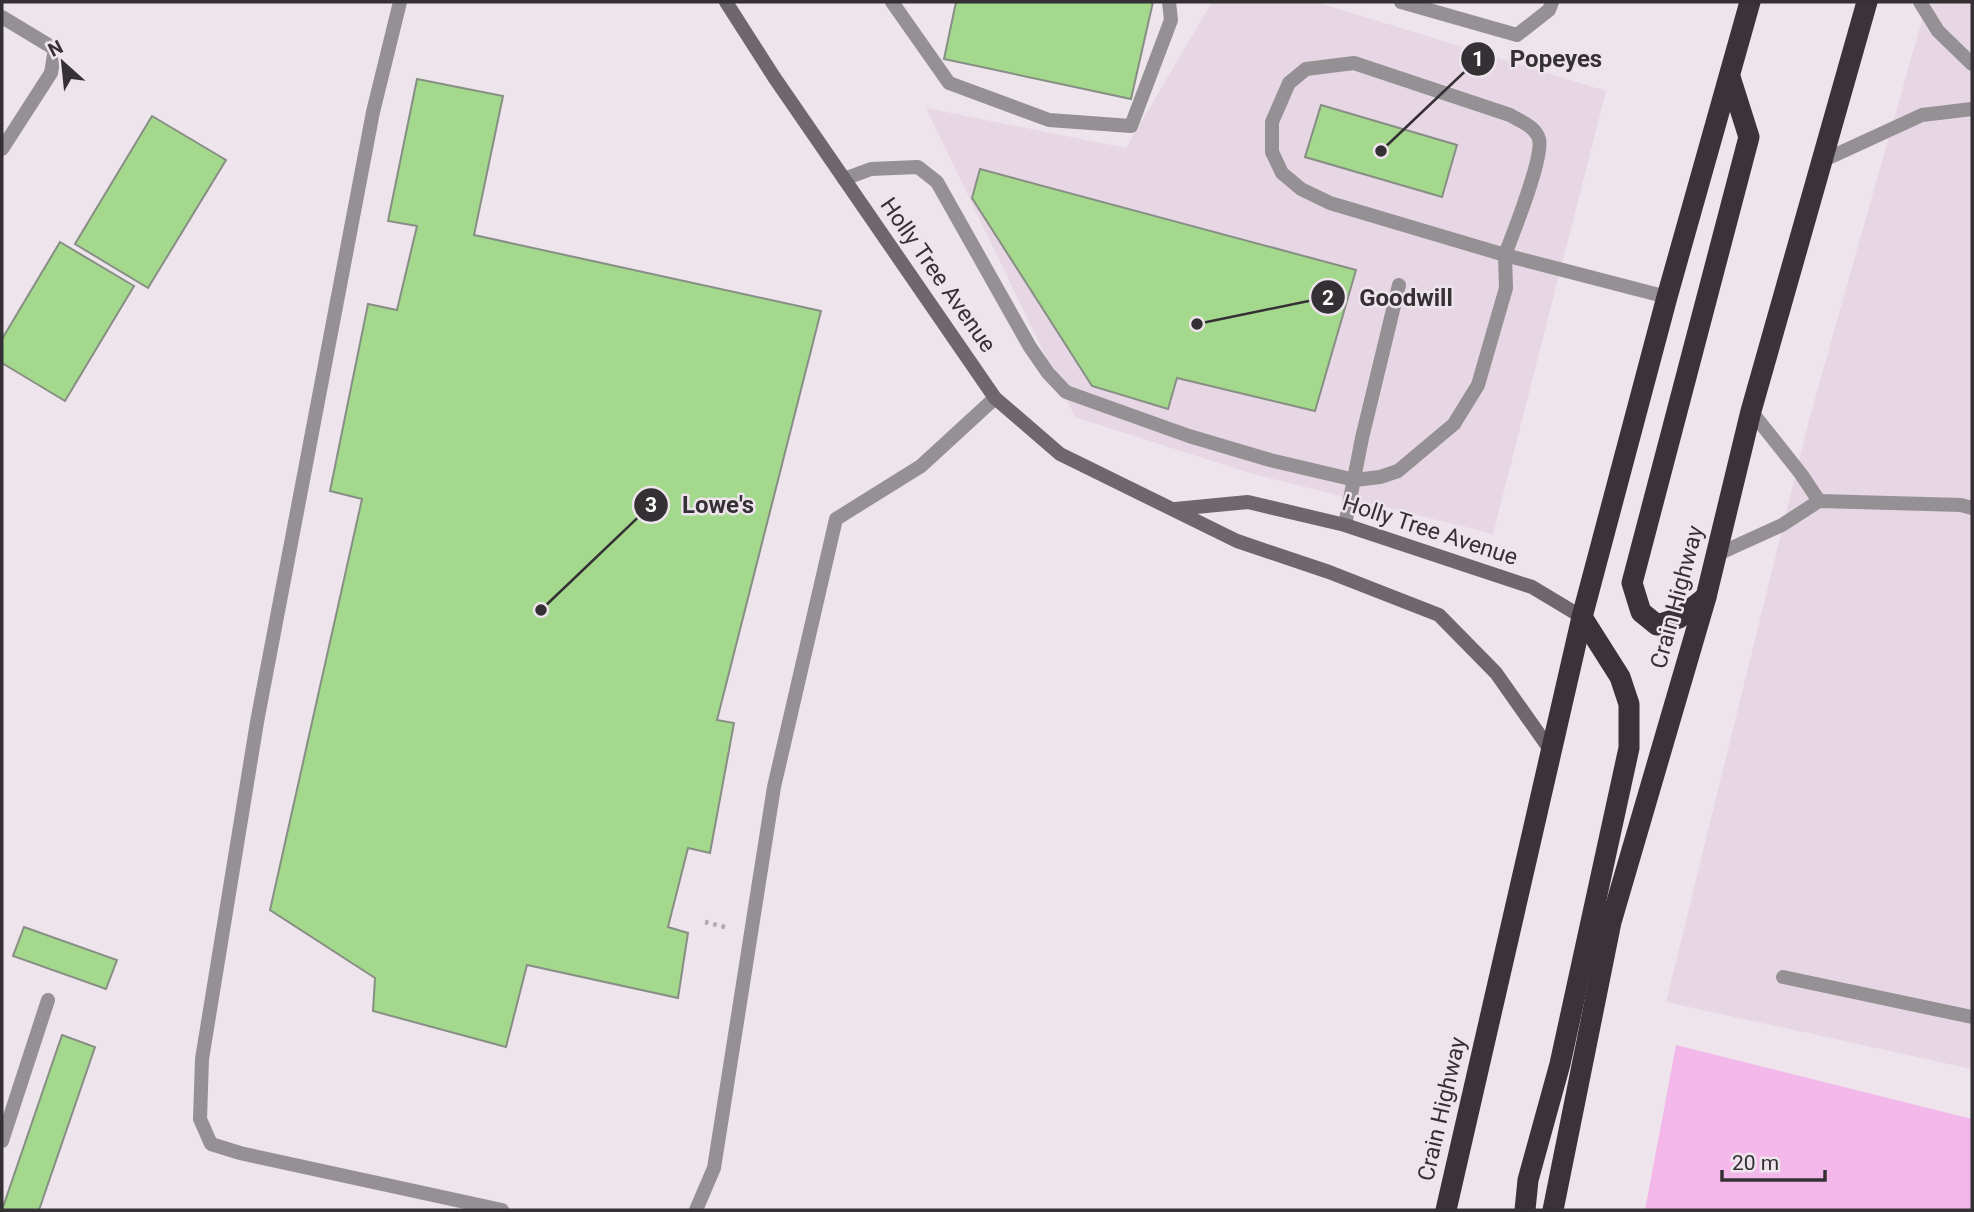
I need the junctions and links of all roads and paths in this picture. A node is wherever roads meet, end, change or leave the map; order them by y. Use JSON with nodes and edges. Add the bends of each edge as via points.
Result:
{"nodes":[{"id":1,"x":400,"y":2,"type":"edge"},
{"id":2,"x":726,"y":2,"type":"edge"},
{"id":3,"x":892,"y":2,"type":"edge"},
{"id":4,"x":1170,"y":2,"type":"edge"},
{"id":5,"x":1401,"y":2,"type":"edge"},
{"id":6,"x":1552,"y":2,"type":"edge"},
{"id":7,"x":1750,"y":2,"type":"edge"},
{"id":8,"x":1867,"y":2,"type":"edge"},
{"id":9,"x":1920,"y":2,"type":"edge"},
{"id":10,"x":2,"y":17,"type":"edge"},
{"id":11,"x":1972,"y":64,"type":"edge"},
{"id":12,"x":1730,"y":78,"type":"junction"},
{"id":13,"x":1972,"y":109,"type":"edge"},
{"id":14,"x":2,"y":149,"type":"edge"},
{"id":15,"x":1822,"y":161,"type":"junction"},
{"id":16,"x":844,"y":179,"type":"junction"},
{"id":17,"x":1505,"y":255,"type":"junction"},
{"id":18,"x":1399,"y":285,"type":"dead end"},
{"id":19,"x":1667,"y":298,"type":"junction"},
{"id":20,"x":995,"y":398,"type":"junction"},
{"id":21,"x":1751,"y":411,"type":"junction"},
{"id":22,"x":1355,"y":480,"type":"junction"},
{"id":23,"x":1819,"y":502,"type":"junction"},
{"id":24,"x":1972,"y":508,"type":"edge"},
{"id":25,"x":1174,"y":509,"type":"junction"},
{"id":26,"x":1345,"y":525,"type":"junction"},
{"id":27,"x":1716,"y":555,"type":"junction"},
{"id":28,"x":1706,"y":597,"type":"junction"},
{"id":29,"x":1582,"y":617,"type":"junction"},
{"id":30,"x":1551,"y":751,"type":"junction"},
{"id":31,"x":705,"y":922,"type":"dead end"},
{"id":32,"x":725,"y":927,"type":"dead end"},
{"id":33,"x":1783,"y":977,"type":"dead end"},
{"id":34,"x":48,"y":1000,"type":"dead end"},
{"id":35,"x":1972,"y":1017,"type":"edge"},
{"id":36,"x":2,"y":1141,"type":"edge"},
{"id":37,"x":458,"y":1205,"type":"edge"},
{"id":38,"x":502,"y":1210,"type":"edge"},
{"id":39,"x":696,"y":1210,"type":"edge"},
{"id":40,"x":1446,"y":1210,"type":"edge"},
{"id":41,"x":1525,"y":1210,"type":"edge"},
{"id":42,"x":1553,"y":1210,"type":"edge"}],
"edges":[{"from":1,"to":37,"type":"street","via":[[373,112],[257,722],[202,1059],[200,1119],[211,1144]]},
{"from":2,"to":16,"type":"street","name":"Holly Tree Avenue"},
{"from":3,"to":4,"type":"street","via":[[948,83],[1049,120],[1132,126],[1171,20]]},
{"from":5,"to":6,"type":"street","via":[[1517,35],[1549,10]]},
{"from":7,"to":12,"type":"highway","name":"Crain Highway"},
{"from":8,"to":15,"type":"highway","name":"Crain Highway"},
{"from":9,"to":11,"type":"street","via":[[1938,31]]},
{"from":10,"to":14,"type":"street","via":[[55,49],[51,73]]},
{"from":12,"to":19,"type":"highway","name":"Crain Highway"},
{"from":12,"to":28,"type":"highway","via":[[1749,137],[1632,583],[1641,612],[1657,625],[1679,618]]},
{"from":13,"to":15,"type":"street","via":[[1922,115]]},
{"from":15,"to":21,"type":"highway","name":"Crain Highway"},
{"from":16,"to":20,"type":"street","name":"Holly Tree Avenue"},
{"from":16,"to":22,"type":"street","via":[[872,169],[918,167],[937,182],[1030,348],[1066,391],[1189,436]]},
{"from":17,"to":17,"type":"street","via":[[1330,203],[1301,189],[1282,173],[1272,152],[1272,122],[1289,83],[1306,69],[1354,63],[1529,125],[1539,138],[1539,155]]},
{"from":17,"to":19,"type":"street"},
{"from":17,"to":22,"type":"street","via":[[1506,288],[1495,331],[1478,385],[1454,424],[1398,471]]},
{"from":18,"to":22,"type":"street"},
{"from":19,"to":29,"type":"highway","name":"Crain Highway"},
{"from":20,"to":25,"type":"street","name":"Holly Tree Avenue","via":[[1060,454]]},
{"from":20,"to":39,"type":"street","via":[[921,466],[836,519],[774,787],[714,1168]]},
{"from":21,"to":23,"type":"street"},
{"from":21,"to":27,"type":"highway","name":"Crain Highway"},
{"from":22,"to":26,"type":"street"},
{"from":23,"to":24,"type":"street"},
{"from":23,"to":27,"type":"street","via":[[1782,525]]},
{"from":25,"to":26,"type":"street","name":"Holly Tree Avenue","via":[[1248,502]]},
{"from":25,"to":30,"type":"street","name":"Holly Tree Avenue","via":[[1237,541],[1439,615],[1496,673]]},
{"from":26,"to":29,"type":"street","name":"Holly Tree Avenue","via":[[1532,587]]},
{"from":27,"to":28,"type":"highway","name":"Crain Highway"},
{"from":28,"to":42,"type":"highway","name":"Crain Highway","via":[[1611,922]]},
{"from":29,"to":30,"type":"highway","name":"Crain Highway"},
{"from":29,"to":41,"type":"highway","via":[[1620,677],[1629,704],[1629,748],[1560,1064],[1528,1180]]},
{"from":30,"to":40,"type":"highway","name":"Crain Highway"},
{"from":31,"to":32,"type":"path"},
{"from":33,"to":35,"type":"street"},
{"from":34,"to":36,"type":"street"},
{"from":37,"to":38,"type":"street"}]}
